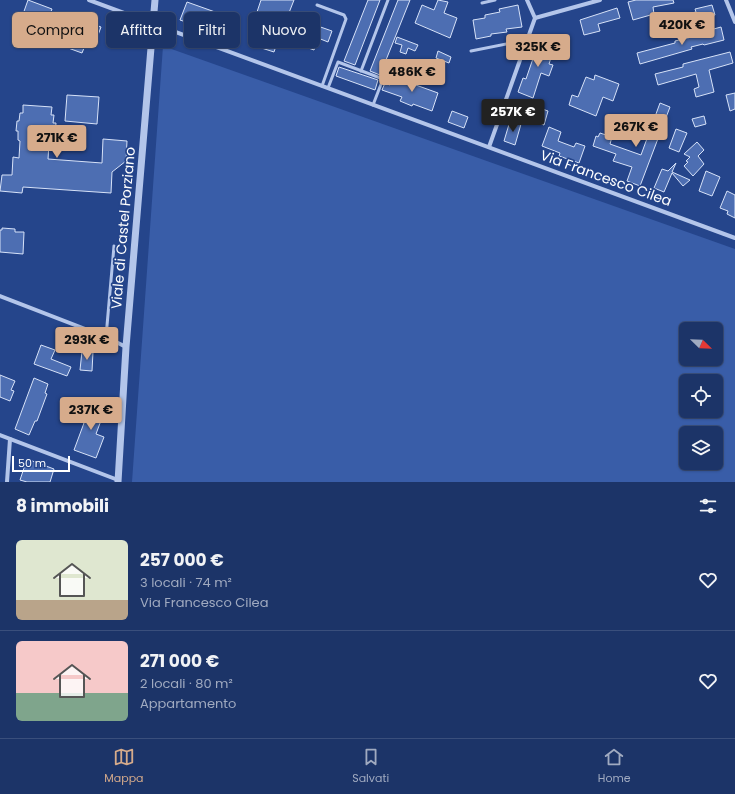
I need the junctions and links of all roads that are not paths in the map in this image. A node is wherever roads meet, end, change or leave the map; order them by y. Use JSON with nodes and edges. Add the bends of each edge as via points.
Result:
{"nodes":[{"id":1,"x":89,"y":0,"type":"edge"},
{"id":2,"x":155,"y":0,"type":"edge"},
{"id":3,"x":388,"y":0,"type":"edge"},
{"id":4,"x":495,"y":0,"type":"edge"},
{"id":5,"x":527,"y":0,"type":"edge"},
{"id":6,"x":600,"y":0,"type":"edge"},
{"id":7,"x":726,"y":0,"type":"edge"},
{"id":8,"x":482,"y":3,"type":"dead end"},
{"id":9,"x":317,"y":5,"type":"dead end"},
{"id":10,"x":121,"y":12,"type":"edge"},
{"id":11,"x":154,"y":12,"type":"edge"},
{"id":12,"x":535,"y":18,"type":"junction"},
{"id":13,"x":735,"y":22,"type":"edge"},
{"id":14,"x":176,"y":32,"type":"edge"},
{"id":15,"x":527,"y":40,"type":"junction"},
{"id":16,"x":151,"y":48,"type":"edge"},
{"id":17,"x":471,"y":51,"type":"dead end"},
{"id":18,"x":361,"y":71,"type":"junction"},
{"id":19,"x":322,"y":86,"type":"junction"},
{"id":20,"x":328,"y":88,"type":"junction"},
{"id":21,"x":373,"y":105,"type":"junction"},
{"id":22,"x":489,"y":147,"type":"junction"},
{"id":23,"x":735,"y":238,"type":"edge"},
{"id":24,"x":114,"y":246,"type":"dead end"},
{"id":25,"x":0,"y":296,"type":"edge"},
{"id":26,"x":106,"y":338,"type":"junction"},
{"id":27,"x":126,"y":347,"type":"junction"},
{"id":28,"x":0,"y":435,"type":"edge"},
{"id":29,"x":10,"y":439,"type":"junction"},
{"id":30,"x":118,"y":481,"type":"edge"},
{"id":31,"x":7,"y":482,"type":"edge"}],
"edges":[{"from":1,"to":10,"type":"street","name":"Via Francesco Cilea"},
{"from":2,"to":11,"type":"street","name":"Viale di Castel Porziano"},
{"from":3,"to":18,"type":"lane"},
{"from":4,"to":8,"type":"lane"},
{"from":5,"to":12,"type":"street"},
{"from":6,"to":12,"type":"street"},
{"from":7,"to":13,"type":"street"},
{"from":9,"to":19,"type":"lane","via":[[344,15],[346,19]]},
{"from":12,"to":15,"type":"street"},
{"from":14,"to":19,"type":"street","name":"Via Francesco Cilea"},
{"from":15,"to":17,"type":"lane"},
{"from":15,"to":22,"type":"street"},
{"from":16,"to":27,"type":"street","name":"Viale di Castel Porziano"},
{"from":18,"to":20,"type":"lane","via":[[338,62]]},
{"from":18,"to":21,"type":"lane","via":[[383,79]]},
{"from":19,"to":20,"type":"street","name":"Via Francesco Cilea"},
{"from":20,"to":21,"type":"street","name":"Via Francesco Cilea"},
{"from":21,"to":22,"type":"street","name":"Via Francesco Cilea"},
{"from":22,"to":23,"type":"street","name":"Via Francesco Cilea"},
{"from":24,"to":26,"type":"lane"},
{"from":25,"to":26,"type":"street"},
{"from":26,"to":27,"type":"street"},
{"from":27,"to":30,"type":"street","name":"Viale di Castel Porziano"},
{"from":28,"to":29,"type":"street"},
{"from":29,"to":30,"type":"street"},
{"from":29,"to":31,"type":"street"}]}
